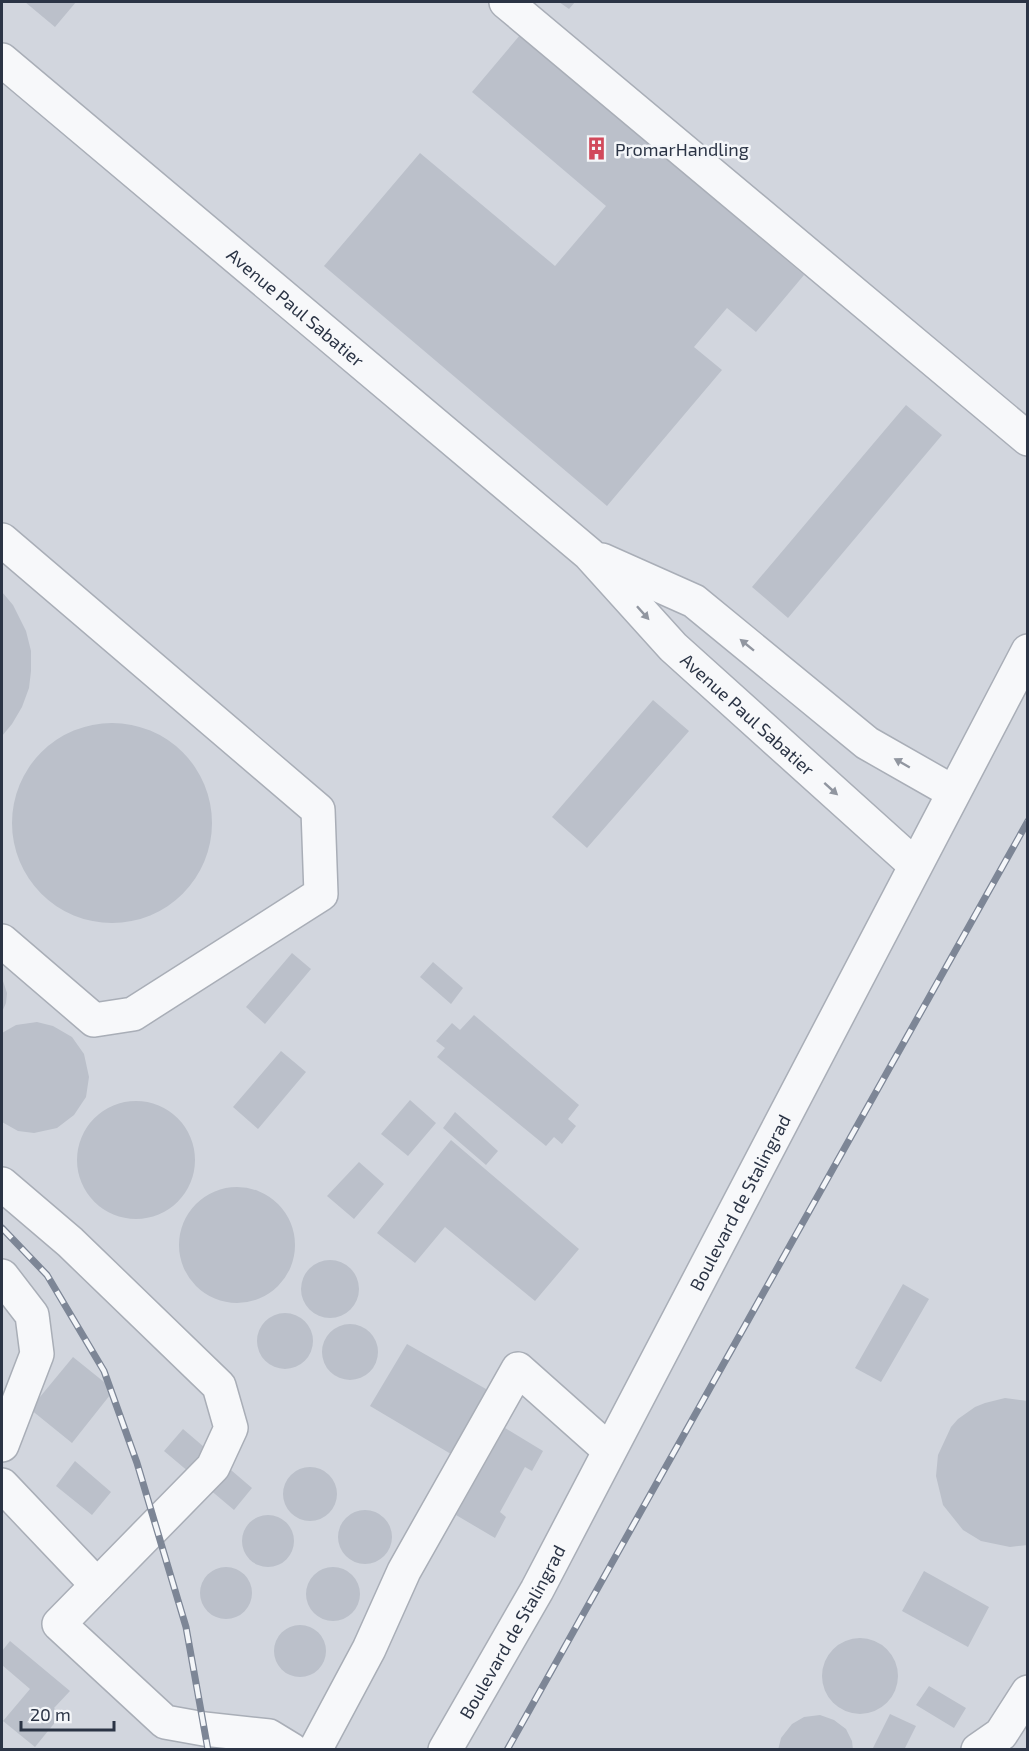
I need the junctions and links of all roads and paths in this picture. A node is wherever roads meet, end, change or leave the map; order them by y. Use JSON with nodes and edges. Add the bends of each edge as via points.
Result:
{"nodes":[{"id":1,"x":506,"y":2,"type":"edge"},
{"id":2,"x":2,"y":60,"type":"edge"},
{"id":3,"x":1028,"y":439,"type":"edge"},
{"id":4,"x":2,"y":540,"type":"edge"},
{"id":5,"x":590,"y":554,"type":"junction"},
{"id":6,"x":1028,"y":651,"type":"edge"},
{"id":7,"x":953,"y":792,"type":"junction"},
{"id":8,"x":915,"y":865,"type":"junction"},
{"id":9,"x":2,"y":941,"type":"edge"},
{"id":10,"x":2,"y":1184,"type":"edge"},
{"id":11,"x":2,"y":1276,"type":"edge"},
{"id":12,"x":2,"y":1445,"type":"edge"},
{"id":13,"x":609,"y":1450,"type":"junction"},
{"id":14,"x":2,"y":1485,"type":"edge"},
{"id":15,"x":97,"y":1585,"type":"junction"},
{"id":16,"x":1028,"y":1692,"type":"edge"},
{"id":17,"x":292,"y":1749,"type":"edge"},
{"id":18,"x":315,"y":1749,"type":"edge"},
{"id":19,"x":445,"y":1749,"type":"edge"},
{"id":20,"x":978,"y":1749,"type":"edge"}],
"edges":[{"from":1,"to":3,"type":"street"},
{"from":2,"to":5,"type":"street","name":"Avenue Paul Sabatier"},
{"from":4,"to":9,"type":"street","via":[[318,810],[321,894],[133,1014],[94,1020]]},
{"from":7,"to":5,"type":"street","name":"Avenue Paul Sabatier","one_way":true,"via":[[867,743],[694,601]]},
{"from":5,"to":8,"type":"street","name":"Avenue Paul Sabatier","one_way":true,"via":[[673,647]]},
{"from":6,"to":7,"type":"street","name":"Boulevard de Stalingrad"},
{"from":7,"to":8,"type":"street","name":"Boulevard de Stalingrad"},
{"from":8,"to":13,"type":"street","name":"Boulevard de Stalingrad"},
{"from":10,"to":15,"type":"street","via":[[70,1242],[219,1386],[231,1428],[213,1467]]},
{"from":11,"to":12,"type":"street","via":[[32,1315],[37,1354]]},
{"from":13,"to":18,"type":"street","via":[[518,1370],[404,1571],[369,1649]]},
{"from":13,"to":19,"type":"street","name":"Boulevard de Stalingrad","via":[[537,1590]]},
{"from":14,"to":15,"type":"street"},
{"from":15,"to":17,"type":"street","via":[[59,1624],[165,1722],[269,1736]]},
{"from":16,"to":20,"type":"street","via":[[1000,1734]]}]}
